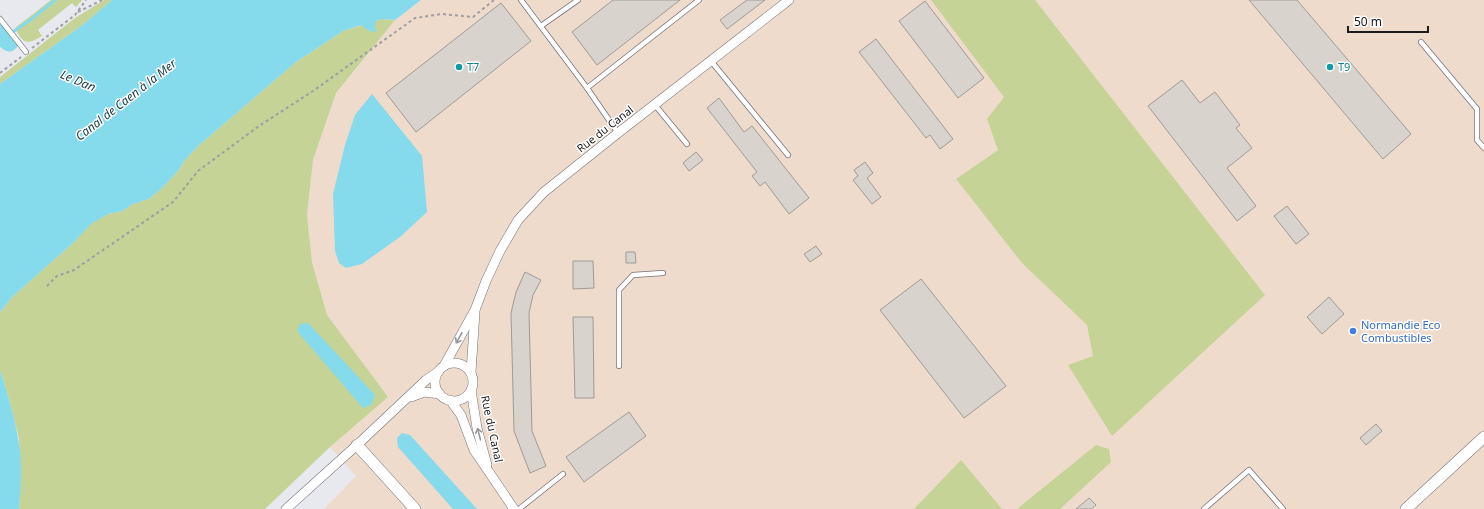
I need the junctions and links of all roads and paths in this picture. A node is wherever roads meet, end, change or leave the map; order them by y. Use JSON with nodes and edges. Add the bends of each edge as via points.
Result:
{"nodes":[{"id":1,"x":86,"y":0,"type":"edge"},
{"id":2,"x":102,"y":0,"type":"edge"},
{"id":3,"x":494,"y":0,"type":"edge"},
{"id":4,"x":521,"y":0,"type":"edge"},
{"id":5,"x":578,"y":0,"type":"edge"},
{"id":6,"x":699,"y":0,"type":"edge"},
{"id":7,"x":789,"y":0,"type":"edge"},
{"id":8,"x":77,"y":12,"type":"junction"},
{"id":9,"x":0,"y":18,"type":"edge"},
{"id":10,"x":541,"y":26,"type":"junction"},
{"id":11,"x":1420,"y":42,"type":"dead end"},
{"id":12,"x":26,"y":52,"type":"junction"},
{"id":13,"x":711,"y":62,"type":"junction"},
{"id":14,"x":0,"y":73,"type":"edge"},
{"id":15,"x":587,"y":88,"type":"junction"},
{"id":16,"x":655,"y":105,"type":"junction"},
{"id":17,"x":618,"y":132,"type":"junction"},
{"id":18,"x":687,"y":144,"type":"dead end"},
{"id":19,"x":1484,"y":148,"type":"edge"},
{"id":20,"x":788,"y":155,"type":"dead end"},
{"id":21,"x":663,"y":273,"type":"dead end"},
{"id":22,"x":47,"y":286,"type":"dead end"},
{"id":23,"x":475,"y":310,"type":"junction"},
{"id":24,"x":619,"y":366,"type":"dead end"},
{"id":25,"x":441,"y":368,"type":"junction"},
{"id":26,"x":471,"y":372,"type":"junction"},
{"id":27,"x":471,"y":390,"type":"junction"},
{"id":28,"x":440,"y":394,"type":"junction"},
{"id":29,"x":408,"y":398,"type":"junction"},
{"id":30,"x":450,"y":400,"type":"junction"},
{"id":31,"x":1484,"y":437,"type":"edge"},
{"id":32,"x":357,"y":445,"type":"junction"},
{"id":33,"x":489,"y":472,"type":"junction"},
{"id":34,"x":563,"y":474,"type":"dead end"},
{"id":35,"x":286,"y":509,"type":"edge"},
{"id":36,"x":415,"y":509,"type":"edge"},
{"id":37,"x":514,"y":509,"type":"edge"},
{"id":38,"x":519,"y":509,"type":"edge"},
{"id":39,"x":1204,"y":509,"type":"edge"},
{"id":40,"x":1283,"y":509,"type":"edge"},
{"id":41,"x":1406,"y":509,"type":"edge"}],
"edges":[{"from":1,"to":8,"type":"path"},
{"from":2,"to":8,"type":"path"},
{"from":3,"to":22,"type":"path","via":[[473,17],[442,14],[415,18],[198,171],[173,202],[74,270],[57,276]]},
{"from":4,"to":10,"type":"lane"},
{"from":5,"to":10,"type":"lane"},
{"from":6,"to":15,"type":"lane"},
{"from":7,"to":13,"type":"street","name":"Rue du Canal"},
{"from":8,"to":12,"type":"path"},
{"from":9,"to":12,"type":"lane"},
{"from":10,"to":15,"type":"lane"},
{"from":11,"to":19,"type":"lane","via":[[1476,109],[1476,140]]},
{"from":12,"to":14,"type":"path"},
{"from":13,"to":16,"type":"street","name":"Rue du Canal"},
{"from":13,"to":20,"type":"lane"},
{"from":15,"to":17,"type":"lane"},
{"from":16,"to":17,"type":"street","name":"Rue du Canal"},
{"from":16,"to":18,"type":"lane"},
{"from":17,"to":23,"type":"street","name":"Rue du Canal","via":[[544,192],[518,220],[500,251]]},
{"from":21,"to":24,"type":"lane","via":[[633,275],[619,290]]},
{"from":23,"to":25,"type":"street","name":"Rue du Canal","one_way":true},
{"from":23,"to":26,"type":"street","name":"Rue du Canal"},
{"from":25,"to":26,"type":"street","via":[[449,363],[455,363],[462,364]]},
{"from":25,"to":28,"type":"street","name":"Rue du Canal","via":[[435,382]]},
{"from":25,"to":29,"type":"street"},
{"from":26,"to":27,"type":"street","name":"Rue du Canal"},
{"from":27,"to":30,"type":"street","name":"Rue du Canal","via":[[463,399]]},
{"from":33,"to":27,"type":"street","name":"Rue du Canal","one_way":true},
{"from":28,"to":29,"type":"street","via":[[424,392]]},
{"from":28,"to":30,"type":"street","name":"Rue du Canal"},
{"from":29,"to":32,"type":"street"},
{"from":30,"to":33,"type":"street","name":"Rue du Canal","via":[[461,415],[474,450]]},
{"from":31,"to":41,"type":"street"},
{"from":32,"to":35,"type":"street"},
{"from":32,"to":36,"type":"street"},
{"from":33,"to":37,"type":"street","name":"Rue du Canal"},
{"from":34,"to":38,"type":"lane"},
{"from":39,"to":40,"type":"lane","via":[[1249,470]]}]}
